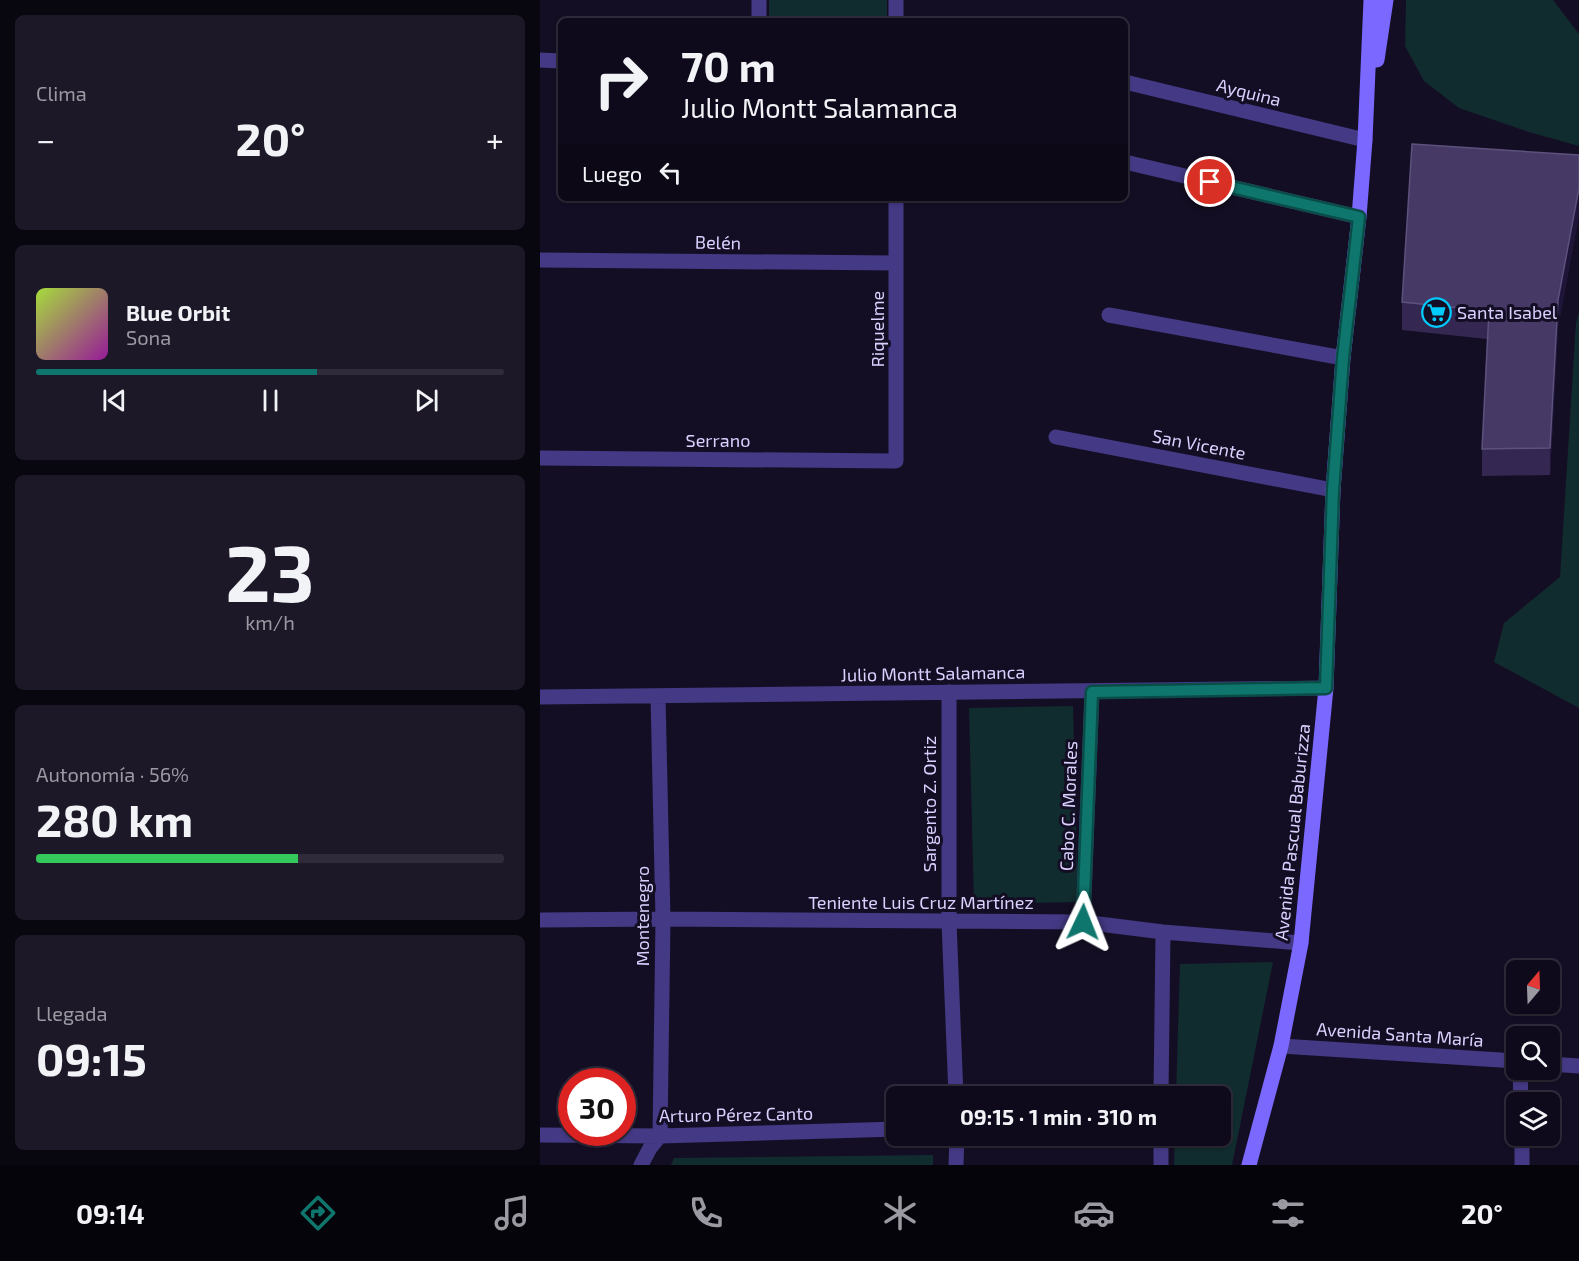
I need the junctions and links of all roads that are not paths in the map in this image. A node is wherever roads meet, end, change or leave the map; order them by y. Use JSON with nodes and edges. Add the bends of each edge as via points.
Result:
{"nodes":[{"id":1,"x":759,"y":0,"type":"edge"},
{"id":2,"x":896,"y":0,"type":"edge"},
{"id":3,"x":1371,"y":0,"type":"edge"},
{"id":4,"x":1386,"y":0,"type":"edge"},
{"id":5,"x":759,"y":18,"type":"edge"},
{"id":6,"x":896,"y":18,"type":"edge"},
{"id":7,"x":540,"y":60,"type":"edge"},
{"id":8,"x":558,"y":61,"type":"edge"},
{"id":9,"x":1128,"y":83,"type":"edge"},
{"id":10,"x":1365,"y":140,"type":"junction"},
{"id":11,"x":1128,"y":163,"type":"edge"},
{"id":12,"x":896,"y":201,"type":"edge"},
{"id":13,"x":1359,"y":217,"type":"junction"},
{"id":14,"x":540,"y":260,"type":"edge"},
{"id":15,"x":896,"y":263,"type":"junction"},
{"id":16,"x":1109,"y":315,"type":"dead end"},
{"id":17,"x":1343,"y":358,"type":"junction"},
{"id":18,"x":1056,"y":437,"type":"dead end"},
{"id":19,"x":540,"y":458,"type":"edge"},
{"id":20,"x":896,"y":461,"type":"joint"},
{"id":21,"x":1333,"y":490,"type":"junction"},
{"id":22,"x":1326,"y":688,"type":"junction"},
{"id":23,"x":949,"y":692,"type":"junction"},
{"id":24,"x":1092,"y":692,"type":"junction"},
{"id":25,"x":658,"y":696,"type":"junction"},
{"id":26,"x":540,"y":697,"type":"edge"},
{"id":27,"x":663,"y":919,"type":"junction"},
{"id":28,"x":540,"y":920,"type":"edge"},
{"id":29,"x":949,"y":922,"type":"junction"},
{"id":30,"x":1083,"y":922,"type":"junction"},
{"id":31,"x":1163,"y":932,"type":"junction"},
{"id":32,"x":1301,"y":943,"type":"junction"},
{"id":33,"x":1281,"y":1046,"type":"junction"},
{"id":34,"x":1506,"y":1060,"type":"edge"},
{"id":35,"x":1560,"y":1065,"type":"edge"},
{"id":36,"x":1579,"y":1066,"type":"edge"},
{"id":37,"x":956,"y":1086,"type":"edge"},
{"id":38,"x":1161,"y":1086,"type":"edge"},
{"id":39,"x":886,"y":1130,"type":"edge"},
{"id":40,"x":540,"y":1135,"type":"edge"},
{"id":41,"x":660,"y":1136,"type":"junction"},
{"id":42,"x":957,"y":1146,"type":"edge"},
{"id":43,"x":1161,"y":1146,"type":"edge"},
{"id":44,"x":1522,"y":1146,"type":"edge"},
{"id":45,"x":642,"y":1165,"type":"edge"},
{"id":46,"x":956,"y":1165,"type":"edge"},
{"id":47,"x":1161,"y":1165,"type":"edge"},
{"id":48,"x":1249,"y":1165,"type":"edge"},
{"id":49,"x":1522,"y":1165,"type":"edge"}],
"edges":[{"from":1,"to":5,"type":"street"},
{"from":2,"to":6,"type":"street"},
{"from":3,"to":10,"type":"main road","name":"Avenida Pascual Baburizza"},
{"from":4,"to":10,"type":"main road","name":"Avenida Pascual Baburizza"},
{"from":7,"to":8,"type":"street"},
{"from":9,"to":10,"type":"street","name":"Ayquina"},
{"from":10,"to":13,"type":"main road","name":"Avenida Pascual Baburizza"},
{"from":11,"to":13,"type":"street"},
{"from":12,"to":15,"type":"street","name":"Riquelme"},
{"from":13,"to":17,"type":"main road","name":"Avenida Pascual Baburizza"},
{"from":14,"to":15,"type":"street","name":"Belén"},
{"from":15,"to":20,"type":"street","name":"Riquelme"},
{"from":16,"to":17,"type":"street"},
{"from":17,"to":21,"type":"main road","name":"Avenida Pascual Baburizza"},
{"from":18,"to":21,"type":"street","name":"San Vicente"},
{"from":19,"to":20,"type":"street","name":"Serrano"},
{"from":21,"to":22,"type":"main road","name":"Avenida Pascual Baburizza"},
{"from":22,"to":24,"type":"street","name":"Julio Montt Salamanca"},
{"from":22,"to":32,"type":"main road","name":"Avenida Pascual Baburizza"},
{"from":23,"to":24,"type":"street","name":"Julio Montt Salamanca"},
{"from":23,"to":25,"type":"street","name":"Julio Montt Salamanca"},
{"from":23,"to":29,"type":"street","name":"Sargento Z. Ortiz"},
{"from":24,"to":30,"type":"street","name":"Cabo C. Morales"},
{"from":25,"to":26,"type":"street","name":"Julio Montt Salamanca"},
{"from":25,"to":27,"type":"street","name":"Montenegro"},
{"from":27,"to":28,"type":"street","name":"Teniente Luis Cruz Martínez"},
{"from":27,"to":29,"type":"street","name":"Teniente Luis Cruz Martínez"},
{"from":27,"to":41,"type":"street","name":"Montenegro"},
{"from":29,"to":30,"type":"street","name":"Teniente Luis Cruz Martínez"},
{"from":29,"to":37,"type":"street","name":"Sargento Z. Ortiz"},
{"from":30,"to":31,"type":"street","name":"Teniente Luis Cruz Martínez"},
{"from":31,"to":32,"type":"street","name":"Teniente Luis Cruz Martínez"},
{"from":31,"to":38,"type":"street"},
{"from":32,"to":33,"type":"main road","name":"Avenida Pascual Baburizza"},
{"from":33,"to":34,"type":"street","name":"Avenida Santa María"},
{"from":33,"to":48,"type":"main road","name":"Avenida Pascual Baburizza"},
{"from":35,"to":36,"type":"street"},
{"from":39,"to":41,"type":"street","name":"Arturo Pérez Canto"},
{"from":40,"to":41,"type":"street","name":"Arturo Pérez Canto"},
{"from":41,"to":45,"type":"street"},
{"from":42,"to":46,"type":"street"},
{"from":43,"to":47,"type":"street"},
{"from":44,"to":49,"type":"street"}]}
